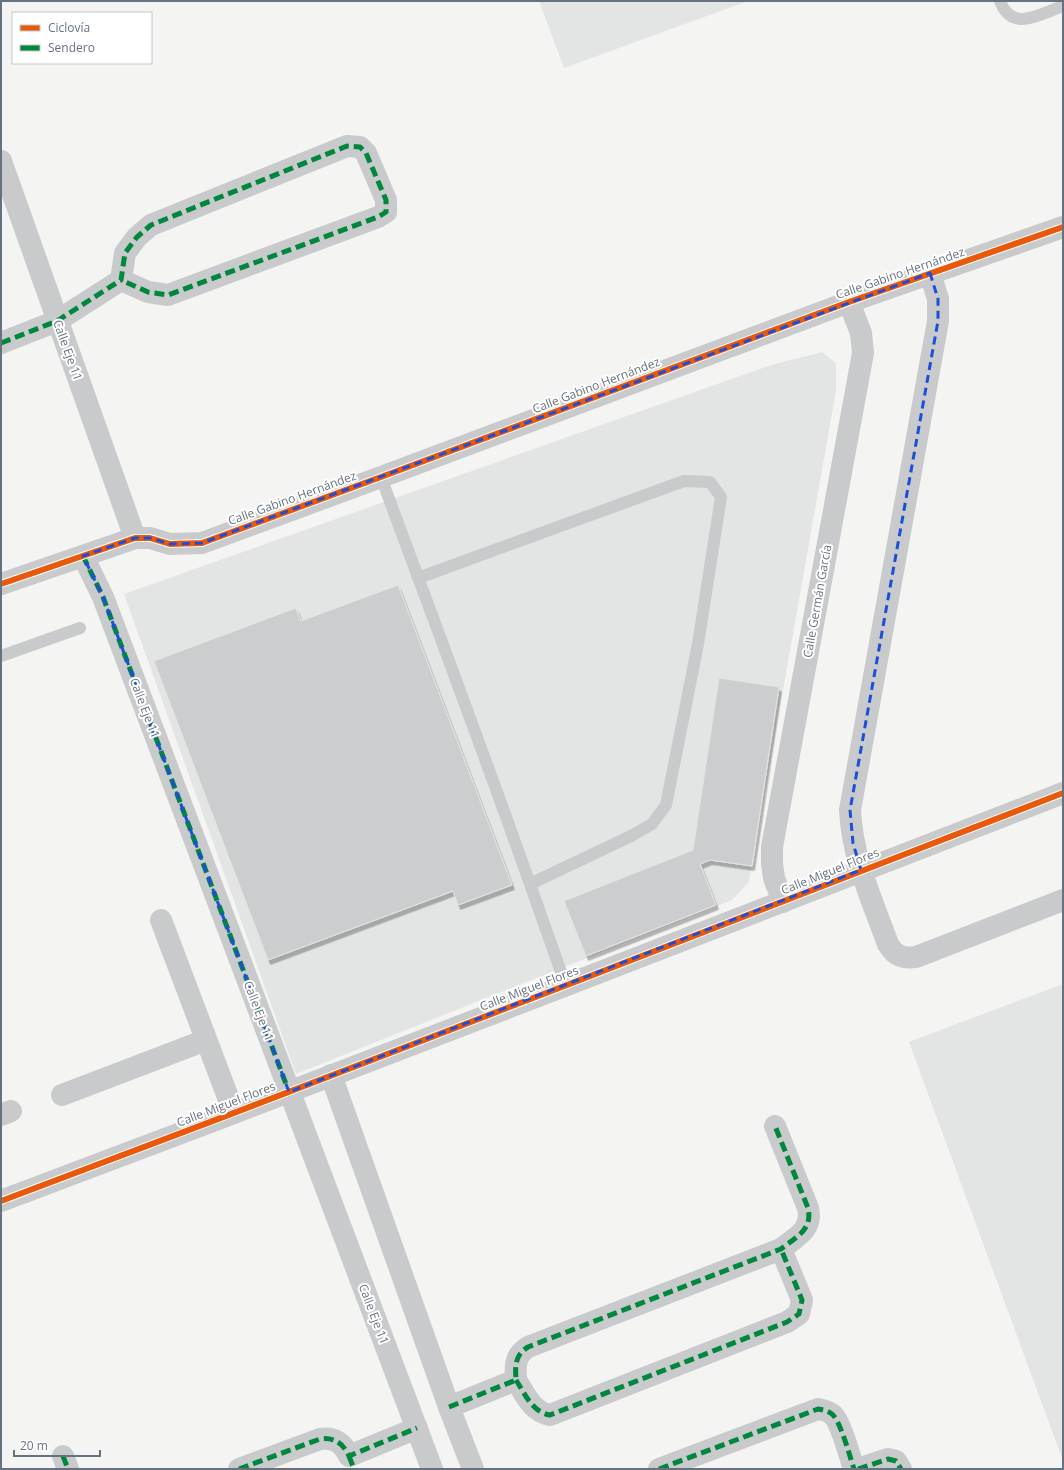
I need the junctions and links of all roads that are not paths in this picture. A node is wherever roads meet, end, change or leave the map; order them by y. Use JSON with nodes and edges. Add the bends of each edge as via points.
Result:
{"nodes":[{"id":1,"x":1000,"y":1,"type":"edge"},
{"id":2,"x":1063,"y":6,"type":"edge"},
{"id":3,"x":1,"y":161,"type":"edge"},
{"id":4,"x":1063,"y":227,"type":"edge"},
{"id":5,"x":930,"y":274,"type":"junction"},
{"id":6,"x":121,"y":280,"type":"junction"},
{"id":7,"x":849,"y":302,"type":"junction"},
{"id":8,"x":57,"y":321,"type":"junction"},
{"id":9,"x":1,"y":343,"type":"edge"},
{"id":10,"x":381,"y":478,"type":"junction"},
{"id":11,"x":134,"y":538,"type":"junction"},
{"id":12,"x":83,"y":556,"type":"junction"},
{"id":13,"x":418,"y":578,"type":"junction"},
{"id":14,"x":1,"y":584,"type":"edge"},
{"id":15,"x":80,"y":628,"type":"dead end"},
{"id":16,"x":1,"y":656,"type":"edge"},
{"id":17,"x":1063,"y":792,"type":"edge"},
{"id":18,"x":861,"y":870,"type":"junction"},
{"id":19,"x":530,"y":884,"type":"junction"},
{"id":20,"x":1063,"y":900,"type":"edge"},
{"id":21,"x":783,"y":902,"type":"junction"},
{"id":22,"x":161,"y":920,"type":"dead end"},
{"id":23,"x":566,"y":986,"type":"junction"},
{"id":24,"x":206,"y":1040,"type":"junction"},
{"id":25,"x":331,"y":1075,"type":"junction"},
{"id":26,"x":290,"y":1092,"type":"junction"},
{"id":27,"x":62,"y":1095,"type":"dead end"},
{"id":28,"x":234,"y":1113,"type":"junction"},
{"id":29,"x":775,"y":1126,"type":"dead end"},
{"id":30,"x":1,"y":1201,"type":"edge"},
{"id":31,"x":781,"y":1249,"type":"junction"},
{"id":32,"x":516,"y":1380,"type":"junction"},
{"id":33,"x":449,"y":1407,"type":"junction"},
{"id":34,"x":417,"y":1428,"type":"junction"},
{"id":35,"x":351,"y":1463,"type":"edge"},
{"id":36,"x":239,"y":1469,"type":"edge"},
{"id":37,"x":432,"y":1469,"type":"edge"},
{"id":38,"x":473,"y":1469,"type":"edge"},
{"id":39,"x":659,"y":1469,"type":"edge"},
{"id":40,"x":854,"y":1469,"type":"edge"},
{"id":41,"x":858,"y":1469,"type":"edge"},
{"id":42,"x":901,"y":1469,"type":"edge"}],
"edges":[{"from":1,"to":2,"type":"lane","via":[[1006,13],[1021,20]]},
{"from":3,"to":8,"type":"street","name":"Calle Eje 11"},
{"from":4,"to":5,"type":"street","name":"Calle Gabino Hernández"},
{"from":5,"to":7,"type":"street","name":"Calle Gabino Hernández"},
{"from":5,"to":18,"type":"street","via":[[938,299],[938,321],[850,810],[853,843]]},
{"from":6,"to":6,"type":"street","via":[[125,253],[137,236],[151,225],[347,146],[360,147],[366,153],[386,200],[386,212],[378,217],[168,295],[148,292]]},
{"from":6,"to":8,"type":"street"},
{"from":7,"to":10,"type":"street","name":"Calle Gabino Hernández"},
{"from":7,"to":21,"type":"street","name":"Calle Germán García","via":[[861,333],[863,352],[772,846],[774,878]]},
{"from":8,"to":9,"type":"street"},
{"from":8,"to":11,"type":"street","name":"Calle Eje 11"},
{"from":10,"to":11,"type":"street","name":"Calle Gabino Hernández","via":[[202,543],[170,544],[150,538]]},
{"from":10,"to":13,"type":"lane"},
{"from":11,"to":12,"type":"street"},
{"from":12,"to":14,"type":"street"},
{"from":12,"to":26,"type":"street","name":"Calle Eje 11","via":[[103,596]]},
{"from":13,"to":19,"type":"lane"},
{"from":13,"to":19,"type":"lane","via":[[684,481],[710,482],[721,497],[698,644],[666,806],[652,824]]},
{"from":15,"to":16,"type":"lane"},
{"from":17,"to":18,"type":"street","name":"Calle Miguel Flores"},
{"from":18,"to":20,"type":"street","via":[[888,944],[900,957],[916,957]]},
{"from":18,"to":21,"type":"street","name":"Calle Miguel Flores"},
{"from":19,"to":23,"type":"lane"},
{"from":21,"to":23,"type":"street","name":"Calle Miguel Flores"},
{"from":22,"to":24,"type":"street"},
{"from":23,"to":25,"type":"street","name":"Calle Miguel Flores"},
{"from":24,"to":27,"type":"street"},
{"from":24,"to":28,"type":"street"},
{"from":25,"to":26,"type":"street","name":"Calle Miguel Flores"},
{"from":25,"to":33,"type":"street"},
{"from":26,"to":28,"type":"street","name":"Calle Miguel Flores"},
{"from":26,"to":34,"type":"street","name":"Calle Eje 11"},
{"from":28,"to":30,"type":"street","name":"Calle Miguel Flores"},
{"from":29,"to":31,"type":"street","via":[[810,1214],[807,1228]]},
{"from":31,"to":32,"type":"street","via":[[528,1347],[522,1350],[515,1362]]},
{"from":31,"to":32,"type":"street","via":[[802,1300],[799,1314],[787,1322],[550,1415],[542,1414],[536,1409]]},
{"from":32,"to":33,"type":"street"},
{"from":33,"to":38,"type":"street"},
{"from":34,"to":35,"type":"street"},
{"from":34,"to":37,"type":"street","name":"Calle Eje 11"},
{"from":35,"to":36,"type":"street","via":[[342,1444],[327,1438]]},
{"from":39,"to":40,"type":"street","via":[[818,1409],[834,1416]]},
{"from":41,"to":42,"type":"street","via":[[888,1459],[896,1461]]}]}
